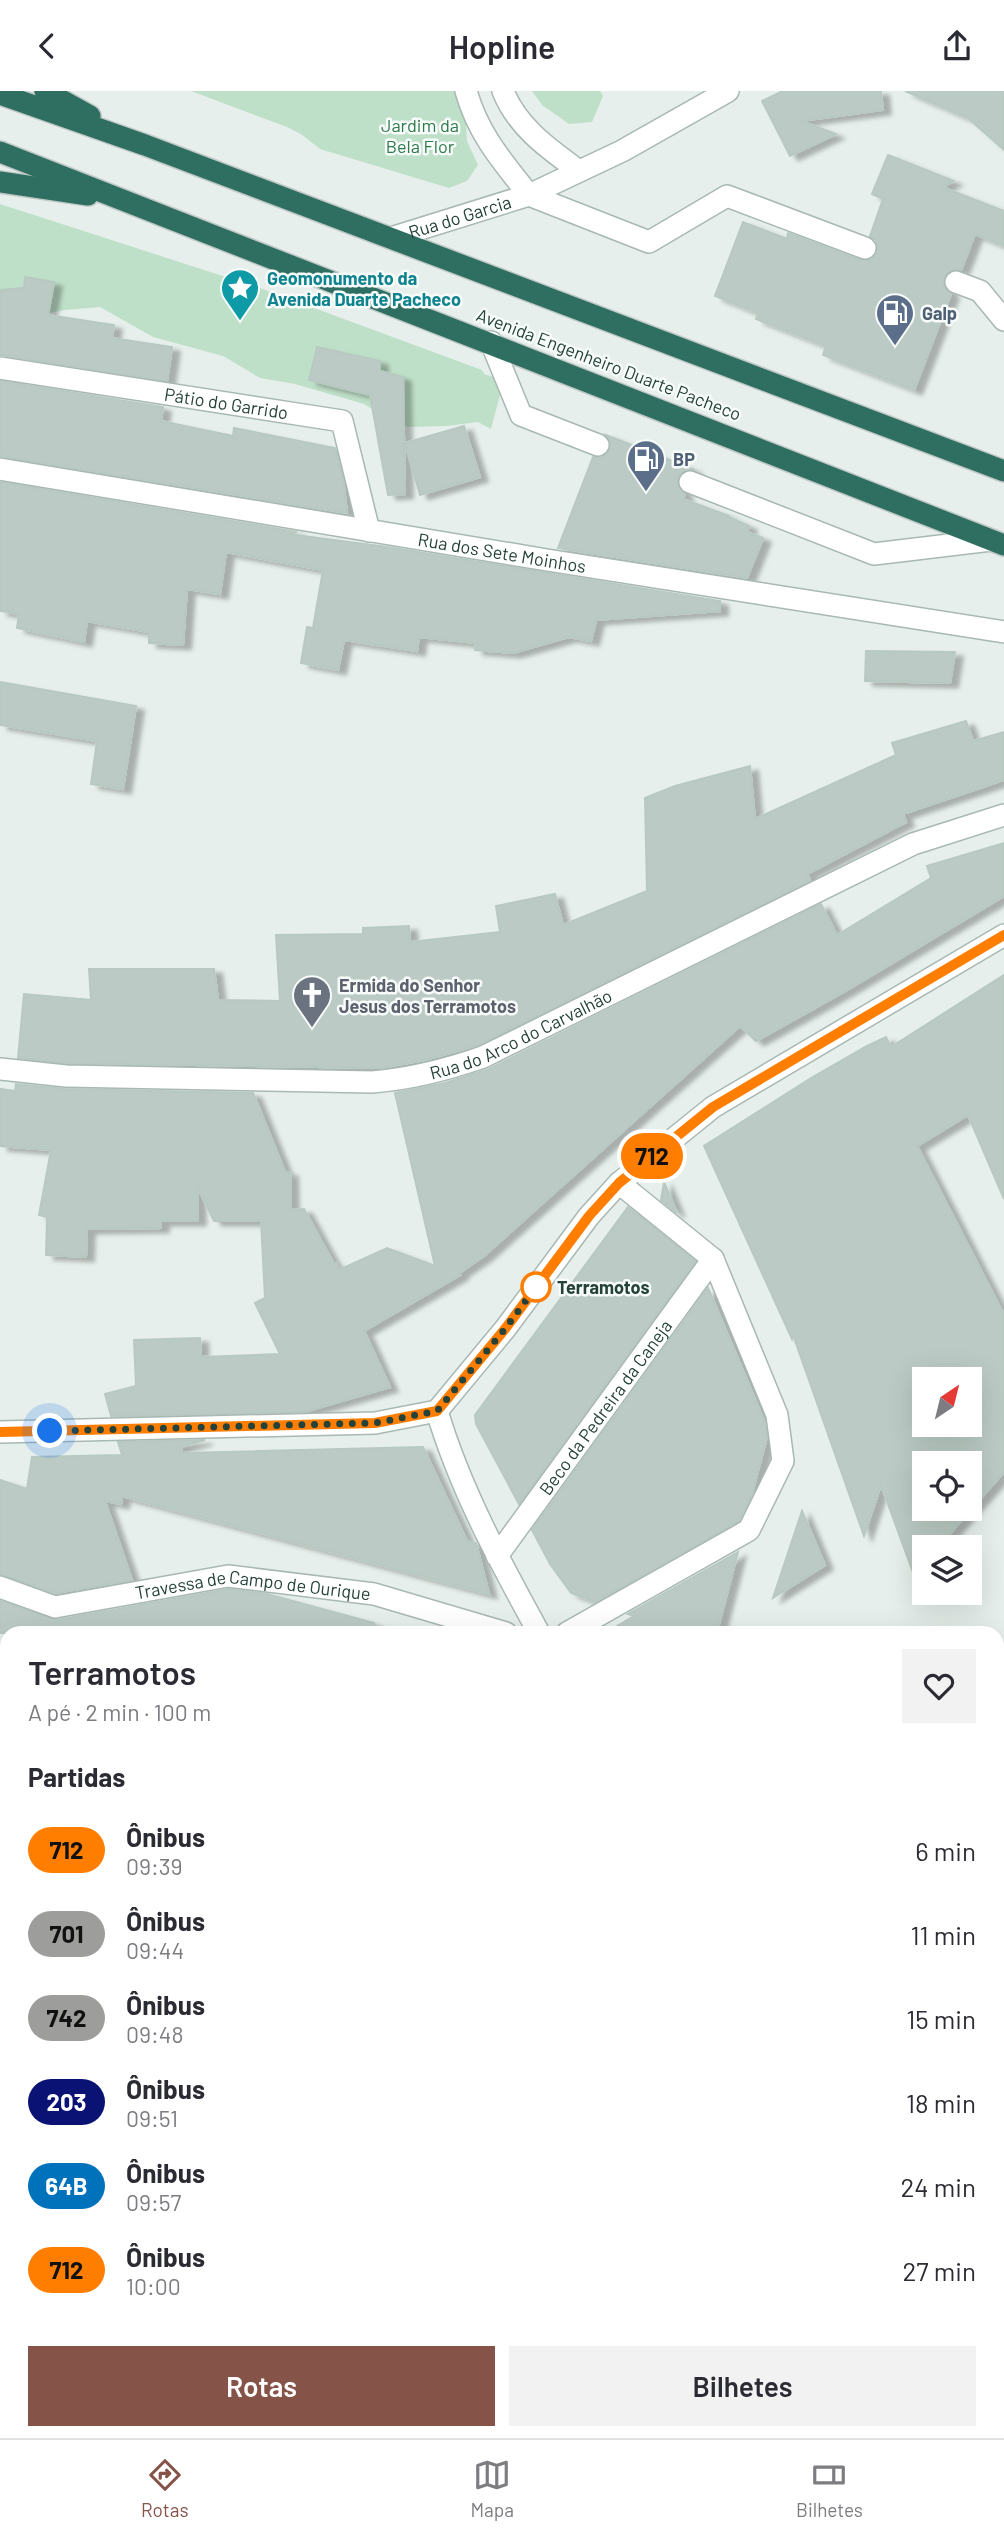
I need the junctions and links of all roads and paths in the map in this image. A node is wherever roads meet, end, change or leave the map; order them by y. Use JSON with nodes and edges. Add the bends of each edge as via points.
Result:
{"nodes":[{"id":1,"x":45,"y":91,"type":"edge"},
{"id":2,"x":466,"y":91,"type":"edge"},
{"id":3,"x":503,"y":91,"type":"edge"},
{"id":4,"x":728,"y":91,"type":"edge"},
{"id":5,"x":0,"y":95,"type":"edge"},
{"id":6,"x":145,"y":145,"type":"junction"},
{"id":7,"x":0,"y":152,"type":"edge"},
{"id":8,"x":579,"y":171,"type":"junction"},
{"id":9,"x":0,"y":182,"type":"edge"},
{"id":10,"x":529,"y":195,"type":"junction"},
{"id":11,"x":128,"y":201,"type":"junction"},
{"id":12,"x":391,"y":238,"type":"junction"},
{"id":13,"x":865,"y":248,"type":"dead end"},
{"id":14,"x":956,"y":282,"type":"dead end"},
{"id":15,"x":1004,"y":320,"type":"edge"},
{"id":16,"x":491,"y":342,"type":"junction"},
{"id":17,"x":0,"y":368,"type":"edge"},
{"id":18,"x":598,"y":445,"type":"dead end"},
{"id":19,"x":0,"y":469,"type":"edge"},
{"id":20,"x":1004,"y":471,"type":"edge"},
{"id":21,"x":690,"y":482,"type":"dead end"},
{"id":22,"x":369,"y":531,"type":"junction"},
{"id":23,"x":998,"y":542,"type":"edge"},
{"id":24,"x":1004,"y":632,"type":"edge"},
{"id":25,"x":1004,"y":815,"type":"edge"},
{"id":26,"x":1004,"y":935,"type":"edge"},
{"id":27,"x":0,"y":1069,"type":"edge"},
{"id":28,"x":619,"y":1183,"type":"junction"},
{"id":29,"x":713,"y":1259,"type":"junction"},
{"id":30,"x":437,"y":1411,"type":"junction"},
{"id":31,"x":0,"y":1432,"type":"edge"},
{"id":32,"x":497,"y":1556,"type":"junction"},
{"id":33,"x":0,"y":1587,"type":"edge"},
{"id":34,"x":482,"y":1626,"type":"edge"},
{"id":35,"x":535,"y":1626,"type":"edge"},
{"id":36,"x":579,"y":1626,"type":"edge"}],
"edges":[{"from":1,"to":6,"type":"highway"},
{"from":2,"to":10,"type":"street","via":[[484,137]]},
{"from":3,"to":8,"type":"street","via":[[517,118],[542,144]]},
{"from":4,"to":8,"type":"street","name":"Rua do Garcia"},
{"from":5,"to":6,"type":"highway"},
{"from":6,"to":12,"type":"highway"},
{"from":7,"to":11,"type":"highway","name":"Avenida Engenheiro Duarte Pacheco"},
{"from":8,"to":10,"type":"street","name":"Rua do Garcia"},
{"from":9,"to":11,"type":"highway"},
{"from":10,"to":12,"type":"street","name":"Rua do Garcia"},
{"from":10,"to":13,"type":"street","via":[[649,242],[727,196]]},
{"from":11,"to":16,"type":"highway","name":"Avenida Engenheiro Duarte Pacheco"},
{"from":12,"to":20,"type":"highway"},
{"from":14,"to":15,"type":"street","via":[[980,291]]},
{"from":16,"to":18,"type":"street","via":[[521,415]]},
{"from":16,"to":23,"type":"highway","name":"Avenida Engenheiro Duarte Pacheco"},
{"from":17,"to":22,"type":"street","name":"Pátio do Garrido","via":[[342,421]]},
{"from":19,"to":22,"type":"street","name":"Rua dos Sete Moinhos"},
{"from":21,"to":23,"type":"street","via":[[874,554]]},
{"from":22,"to":24,"type":"street","name":"Rua dos Sete Moinhos"},
{"from":25,"to":27,"type":"street","name":"Rua do Arco do Carvalhão","via":[[912,844],[495,1051],[447,1070],[372,1082],[66,1076]]},
{"from":26,"to":28,"type":"street","via":[[713,1107]]},
{"from":28,"to":29,"type":"street"},
{"from":28,"to":30,"type":"street"},
{"from":29,"to":32,"type":"street","name":"Beco da Pedreira da Caneja"},
{"from":29,"to":36,"type":"street","via":[[777,1415],[783,1461],[749,1530]]},
{"from":30,"to":31,"type":"street","via":[[375,1423]]},
{"from":30,"to":32,"type":"street","via":[[448,1449]]},
{"from":32,"to":35,"type":"street"},
{"from":33,"to":34,"type":"street","name":"Travessa de Campo de Ourique","via":[[55,1607],[228,1576],[374,1594]]}]}
